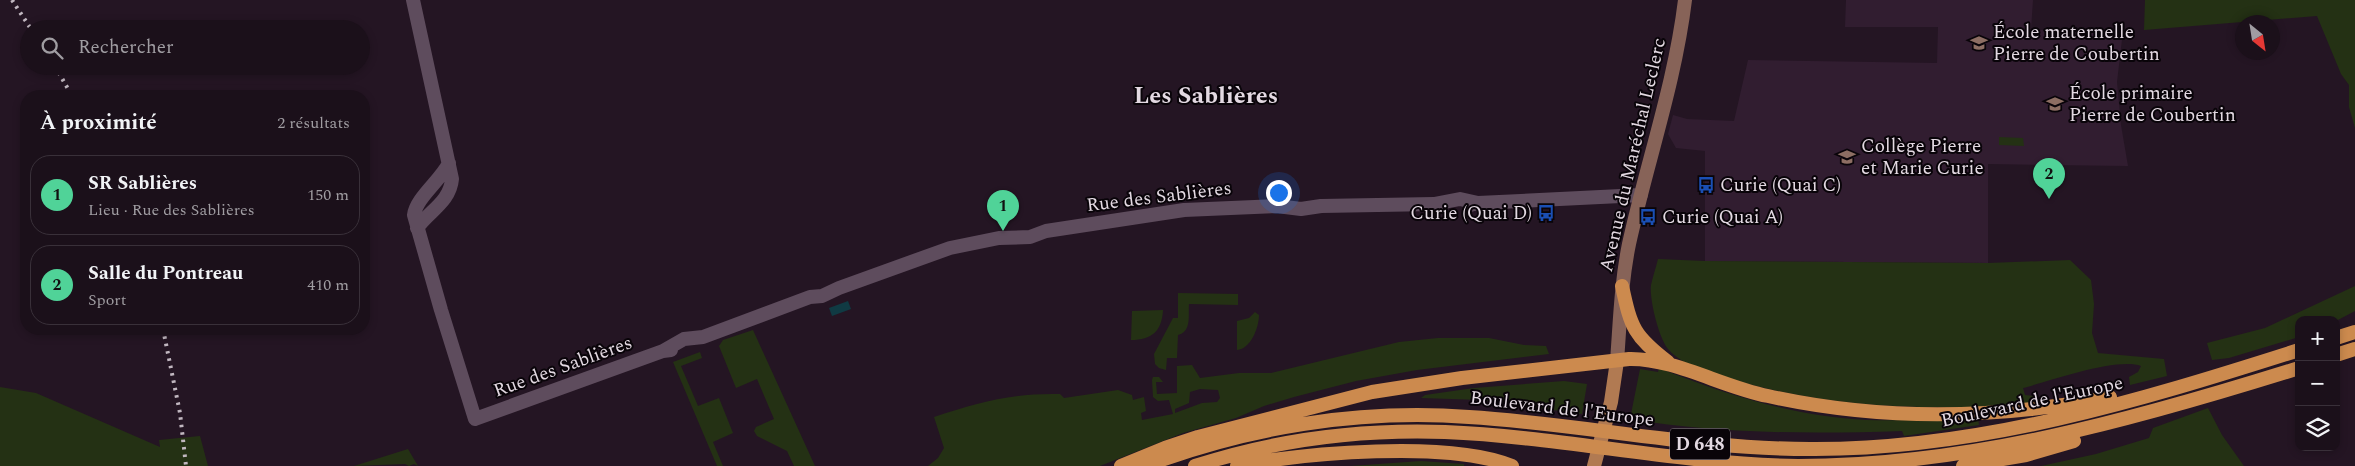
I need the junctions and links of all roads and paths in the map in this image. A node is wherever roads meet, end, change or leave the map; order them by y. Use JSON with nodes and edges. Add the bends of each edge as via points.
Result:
{"nodes":[{"id":1,"x":413,"y":0,"type":"edge"},
{"id":2,"x":1686,"y":0,"type":"edge"},
{"id":3,"x":1641,"y":195,"type":"junction"},
{"id":4,"x":1622,"y":286,"type":"junction"},
{"id":5,"x":2355,"y":332,"type":"edge"},
{"id":6,"x":2340,"y":337,"type":"edge"},
{"id":7,"x":2355,"y":349,"type":"edge"},
{"id":8,"x":2295,"y":351,"type":"edge"},
{"id":9,"x":2340,"y":354,"type":"edge"},
{"id":10,"x":1617,"y":361,"type":"junction"},
{"id":11,"x":1671,"y":364,"type":"junction"},
{"id":12,"x":2252,"y":365,"type":"junction"},
{"id":13,"x":2295,"y":369,"type":"edge"},
{"id":14,"x":2255,"y":381,"type":"junction"},
{"id":15,"x":1121,"y":466,"type":"edge"},
{"id":16,"x":1145,"y":466,"type":"edge"},
{"id":17,"x":1195,"y":466,"type":"edge"},
{"id":18,"x":1237,"y":466,"type":"edge"},
{"id":19,"x":1512,"y":466,"type":"edge"},
{"id":20,"x":1594,"y":466,"type":"edge"},
{"id":21,"x":1963,"y":466,"type":"edge"}],
"edges":[{"from":1,"to":3,"type":"street","name":"Rue des Sablières","via":[[452,179],[449,193],[417,228],[475,419],[663,351],[684,339],[703,336],[822,296],[950,248],[999,238],[1017,239],[1046,231],[1184,210],[1276,206],[1290,200],[1321,206]]},
{"from":2,"to":3,"type":"main road","name":"Avenue du Maréchal Leclerc","via":[[1678,55]]},
{"from":3,"to":4,"type":"main road","name":"Avenue du Maréchal Leclerc"},
{"from":4,"to":10,"type":"main road","name":"Avenue du Maréchal Leclerc"},
{"from":4,"to":11,"type":"highway","via":[[1628,313],[1638,335]]},
{"from":5,"to":6,"type":"highway"},
{"from":7,"to":9,"type":"highway"},
{"from":8,"to":12,"type":"highway","name":"Boulevard de l'Europe","number":"D 648"},
{"from":10,"to":11,"type":"highway","via":[[1644,359]]},
{"from":10,"to":15,"type":"highway","via":[[1462,378],[1372,392],[1198,437]]},
{"from":10,"to":20,"type":"main road","name":"Avenue du Maréchal Leclerc","via":[[1611,402]]},
{"from":11,"to":12,"type":"highway","via":[[1739,389],[1808,404],[1862,412],[1927,415],[2064,407]]},
{"from":12,"to":16,"type":"highway","name":"Boulevard de l'Europe","number":"D 648","via":[[2059,420],[1910,445],[1832,449],[1728,446],[1496,419],[1398,415],[1267,430],[1210,444]]},
{"from":13,"to":14,"type":"highway","name":"Boulevard de l'Europe","number":"D 648"},
{"from":14,"to":17,"type":"highway","name":"Boulevard de l'Europe","number":"D 648","via":[[2064,435],[1987,451],[1903,462],[1826,466],[1741,464],[1493,435],[1410,432],[1309,439],[1259,448]]},
{"from":14,"to":21,"type":"highway","via":[[2052,448]]},
{"from":18,"to":19,"type":"highway","via":[[1266,460],[1390,452],[1464,455]]}]}
